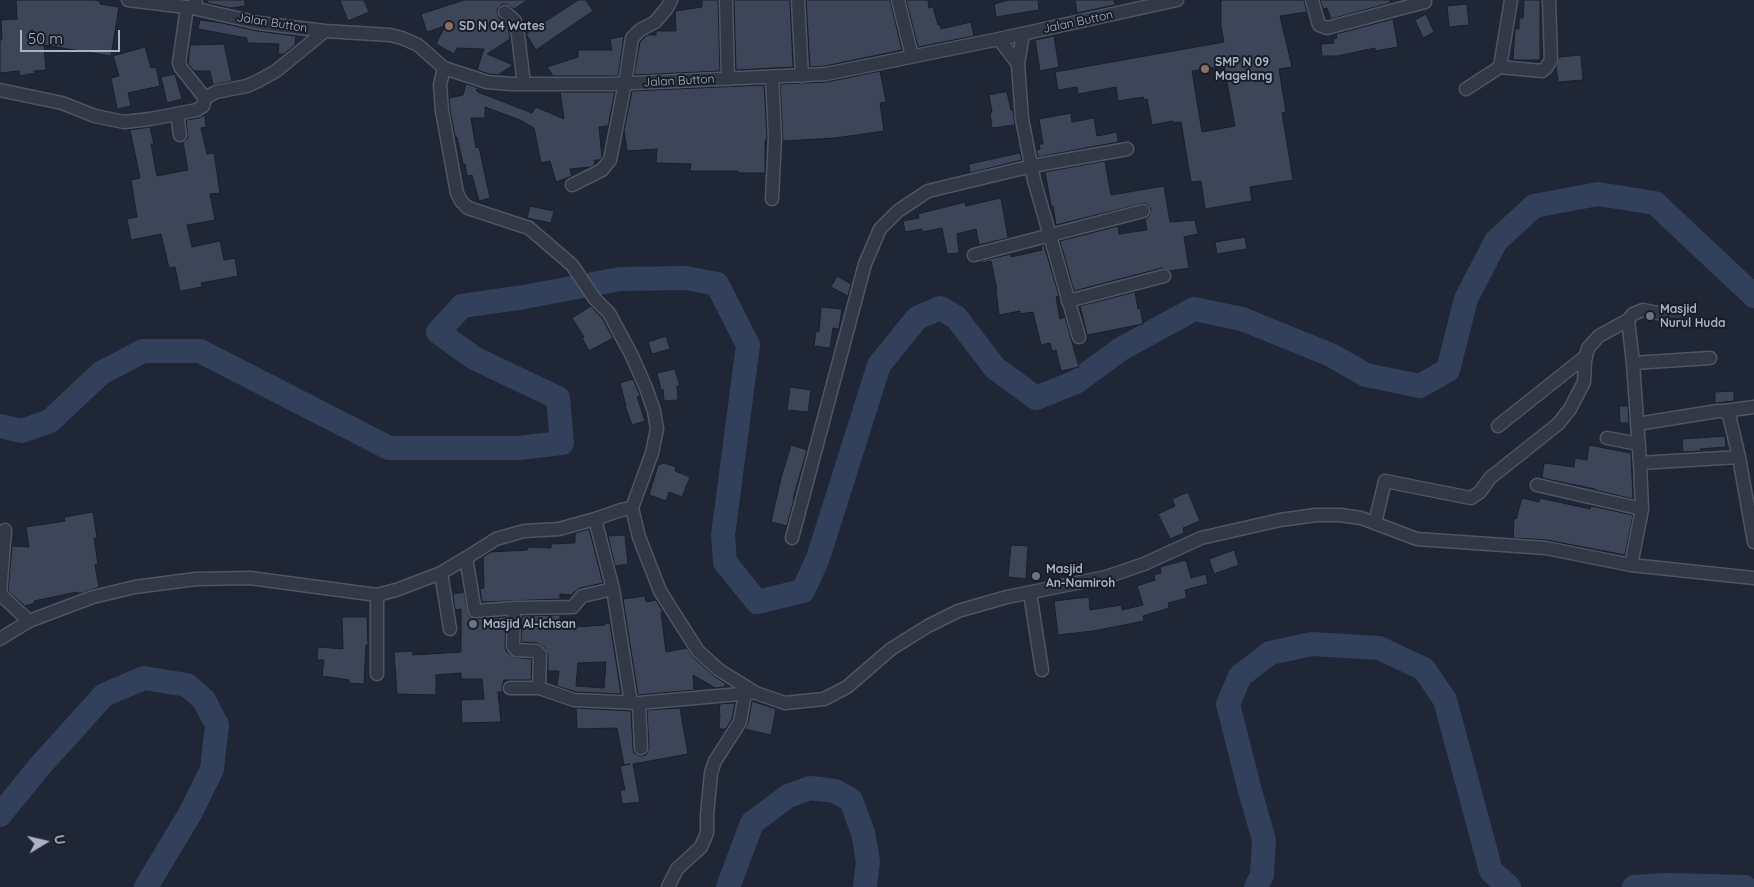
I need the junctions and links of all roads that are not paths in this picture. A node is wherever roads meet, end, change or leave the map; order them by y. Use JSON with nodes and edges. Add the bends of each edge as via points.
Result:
{"nodes":[{"id":1,"x":128,"y":0,"type":"edge"},
{"id":2,"x":671,"y":0,"type":"edge"},
{"id":3,"x":726,"y":0,"type":"edge"},
{"id":4,"x":798,"y":0,"type":"edge"},
{"id":5,"x":898,"y":0,"type":"edge"},
{"id":6,"x":1177,"y":0,"type":"edge"},
{"id":7,"x":1312,"y":0,"type":"edge"},
{"id":8,"x":1511,"y":0,"type":"edge"},
{"id":9,"x":1550,"y":0,"type":"edge"},
{"id":10,"x":1425,"y":2,"type":"dead end"},
{"id":11,"x":193,"y":5,"type":"edge"},
{"id":12,"x":506,"y":12,"type":"dead end"},
{"id":13,"x":326,"y":31,"type":"junction"},
{"id":14,"x":1023,"y":34,"type":"junction"},
{"id":15,"x":999,"y":39,"type":"junction"},
{"id":16,"x":912,"y":56,"type":"junction"},
{"id":17,"x":1018,"y":64,"type":"junction"},
{"id":18,"x":444,"y":68,"type":"junction"},
{"id":19,"x":1500,"y":68,"type":"junction"},
{"id":20,"x":802,"y":76,"type":"junction"},
{"id":21,"x":772,"y":77,"type":"junction"},
{"id":22,"x":728,"y":79,"type":"junction"},
{"id":23,"x":524,"y":84,"type":"junction"},
{"id":24,"x":626,"y":84,"type":"junction"},
{"id":25,"x":1466,"y":89,"type":"dead end"},
{"id":26,"x":0,"y":90,"type":"edge"},
{"id":27,"x":205,"y":98,"type":"junction"},
{"id":28,"x":177,"y":114,"type":"junction"},
{"id":29,"x":180,"y":135,"type":"dead end"},
{"id":30,"x":1128,"y":149,"type":"dead end"},
{"id":31,"x":1032,"y":166,"type":"junction"},
{"id":32,"x":572,"y":186,"type":"dead end"},
{"id":33,"x":772,"y":199,"type":"dead end"},
{"id":34,"x":1143,"y":211,"type":"dead end"},
{"id":35,"x":1050,"y":234,"type":"junction"},
{"id":36,"x":974,"y":255,"type":"dead end"},
{"id":37,"x":1164,"y":276,"type":"dead end"},
{"id":38,"x":1068,"y":300,"type":"junction"},
{"id":39,"x":1683,"y":318,"type":"dead end"},
{"id":40,"x":1628,"y":320,"type":"junction"},
{"id":41,"x":1078,"y":338,"type":"dead end"},
{"id":42,"x":1586,"y":356,"type":"junction"},
{"id":43,"x":1710,"y":358,"type":"dead end"},
{"id":44,"x":1633,"y":363,"type":"junction"},
{"id":45,"x":1754,"y":407,"type":"edge"},
{"id":46,"x":1724,"y":411,"type":"junction"},
{"id":47,"x":1637,"y":424,"type":"junction"},
{"id":48,"x":1498,"y":426,"type":"dead end"},
{"id":49,"x":1607,"y":438,"type":"dead end"},
{"id":50,"x":1639,"y":444,"type":"junction"},
{"id":51,"x":1738,"y":457,"type":"junction"},
{"id":52,"x":1640,"y":463,"type":"junction"},
{"id":53,"x":1537,"y":486,"type":"dead end"},
{"id":54,"x":632,"y":508,"type":"junction"},
{"id":55,"x":1642,"y":509,"type":"junction"},
{"id":56,"x":595,"y":519,"type":"junction"},
{"id":57,"x":1376,"y":523,"type":"junction"},
{"id":58,"x":5,"y":530,"type":"dead end"},
{"id":59,"x":792,"y":538,"type":"dead end"},
{"id":60,"x":1754,"y":542,"type":"edge"},
{"id":61,"x":466,"y":558,"type":"junction"},
{"id":62,"x":1631,"y":564,"type":"junction"},
{"id":63,"x":441,"y":573,"type":"junction"},
{"id":64,"x":1754,"y":578,"type":"edge"},
{"id":65,"x":613,"y":589,"type":"junction"},
{"id":66,"x":1030,"y":593,"type":"junction"},
{"id":67,"x":0,"y":594,"type":"edge"},
{"id":68,"x":376,"y":595,"type":"junction"},
{"id":69,"x":514,"y":608,"type":"junction"},
{"id":70,"x":29,"y":620,"type":"junction"},
{"id":71,"x":450,"y":629,"type":"dead end"},
{"id":72,"x":0,"y":639,"type":"edge"},
{"id":73,"x":1042,"y":670,"type":"dead end"},
{"id":74,"x":377,"y":674,"type":"dead end"},
{"id":75,"x":510,"y":688,"type":"dead end"},
{"id":76,"x":539,"y":688,"type":"junction"},
{"id":77,"x":751,"y":693,"type":"junction"},
{"id":78,"x":635,"y":703,"type":"junction"},
{"id":79,"x":641,"y":748,"type":"dead end"},
{"id":80,"x":668,"y":887,"type":"edge"}],
"edges":[{"from":1,"to":11,"type":"street","name":"Jalan Button"},
{"from":2,"to":24,"type":"street","via":[[655,22],[632,38]]},
{"from":3,"to":22,"type":"street"},
{"from":4,"to":20,"type":"street"},
{"from":5,"to":16,"type":"street"},
{"from":6,"to":14,"type":"street","name":"Jalan Button"},
{"from":7,"to":10,"type":"street","via":[[1319,25],[1327,28]]},
{"from":8,"to":19,"type":"street"},
{"from":9,"to":19,"type":"street","via":[[1551,60],[1546,68],[1542,71]]},
{"from":11,"to":13,"type":"street","name":"Jalan Button","via":[[259,23]]},
{"from":11,"to":27,"type":"street","via":[[179,63]]},
{"from":12,"to":23,"type":"street","via":[[515,21]]},
{"from":13,"to":18,"type":"street","name":"Jalan Button","via":[[402,38],[418,45]]},
{"from":13,"to":27,"type":"street","via":[[276,71],[258,81]]},
{"from":14,"to":15,"type":"street","name":"Jalan Button"},
{"from":14,"to":17,"type":"street"},
{"from":15,"to":16,"type":"street","name":"Jalan Button"},
{"from":15,"to":17,"type":"street"},
{"from":16,"to":20,"type":"street","name":"Jalan Button"},
{"from":17,"to":31,"type":"street","via":[[1022,119]]},
{"from":18,"to":23,"type":"street","name":"Jalan Button","via":[[498,84]]},
{"from":18,"to":54,"type":"street","via":[[440,85],[442,111],[461,200],[468,208],[529,228],[572,265],[595,299],[609,313],[646,388],[657,429]]},
{"from":19,"to":25,"type":"street"},
{"from":20,"to":21,"type":"street","name":"Jalan Button"},
{"from":21,"to":22,"type":"street","name":"Jalan Button"},
{"from":21,"to":33,"type":"street"},
{"from":22,"to":24,"type":"street","name":"Jalan Button"},
{"from":23,"to":24,"type":"street","name":"Jalan Button"},
{"from":24,"to":32,"type":"street","via":[[610,160],[602,170]]},
{"from":26,"to":28,"type":"street","via":[[62,103],[95,116],[124,122]]},
{"from":27,"to":28,"type":"street","via":[[203,106],[197,110]]},
{"from":28,"to":29,"type":"street"},
{"from":30,"to":31,"type":"street"},
{"from":31,"to":35,"type":"street"},
{"from":31,"to":59,"type":"street","via":[[928,191],[898,211],[880,229],[865,264]]},
{"from":34,"to":35,"type":"street"},
{"from":35,"to":36,"type":"street"},
{"from":35,"to":38,"type":"street"},
{"from":37,"to":38,"type":"street"},
{"from":38,"to":41,"type":"street"},
{"from":39,"to":40,"type":"street","via":[[1643,310]]},
{"from":40,"to":42,"type":"street","via":[[1599,336],[1588,348]]},
{"from":40,"to":44,"type":"street"},
{"from":42,"to":48,"type":"street"},
{"from":42,"to":57,"type":"street","via":[[1584,382],[1558,424],[1490,478],[1480,492],[1471,498],[1385,481]]},
{"from":43,"to":44,"type":"street"},
{"from":44,"to":47,"type":"street"},
{"from":45,"to":46,"type":"street"},
{"from":46,"to":47,"type":"street"},
{"from":46,"to":51,"type":"street","via":[[1729,415]]},
{"from":47,"to":50,"type":"street"},
{"from":49,"to":50,"type":"street"},
{"from":50,"to":52,"type":"street"},
{"from":51,"to":52,"type":"street"},
{"from":51,"to":60,"type":"street"},
{"from":52,"to":55,"type":"street"},
{"from":53,"to":55,"type":"street"},
{"from":54,"to":56,"type":"street"},
{"from":54,"to":77,"type":"street","via":[[660,591],[698,651]]},
{"from":55,"to":62,"type":"street"},
{"from":56,"to":61,"type":"street","via":[[559,529],[524,531],[496,538]]},
{"from":56,"to":65,"type":"street"},
{"from":57,"to":62,"type":"street","via":[[1416,539],[1546,548]]},
{"from":57,"to":66,"type":"street","via":[[1340,515],[1280,520],[1201,538],[1106,577]]},
{"from":58,"to":67,"type":"street"},
{"from":61,"to":63,"type":"street"},
{"from":61,"to":69,"type":"street","via":[[475,612]]},
{"from":62,"to":64,"type":"street"},
{"from":63,"to":68,"type":"street"},
{"from":63,"to":71,"type":"street"},
{"from":65,"to":69,"type":"street","via":[[582,596],[573,607]]},
{"from":65,"to":78,"type":"street"},
{"from":66,"to":73,"type":"street"},
{"from":66,"to":77,"type":"street","via":[[958,611],[936,622],[891,649],[847,687],[824,699],[785,702]]},
{"from":67,"to":70,"type":"street"},
{"from":68,"to":70,"type":"street","via":[[250,578],[196,579],[93,597]]},
{"from":68,"to":74,"type":"street"},
{"from":69,"to":76,"type":"street","via":[[513,648],[540,654]]},
{"from":70,"to":72,"type":"street"},
{"from":75,"to":76,"type":"street"},
{"from":76,"to":78,"type":"street","via":[[574,700]]},
{"from":77,"to":78,"type":"street"},
{"from":77,"to":80,"type":"street","via":[[740,722],[711,772],[707,832],[701,847],[677,869]]},
{"from":78,"to":79,"type":"street"}]}
